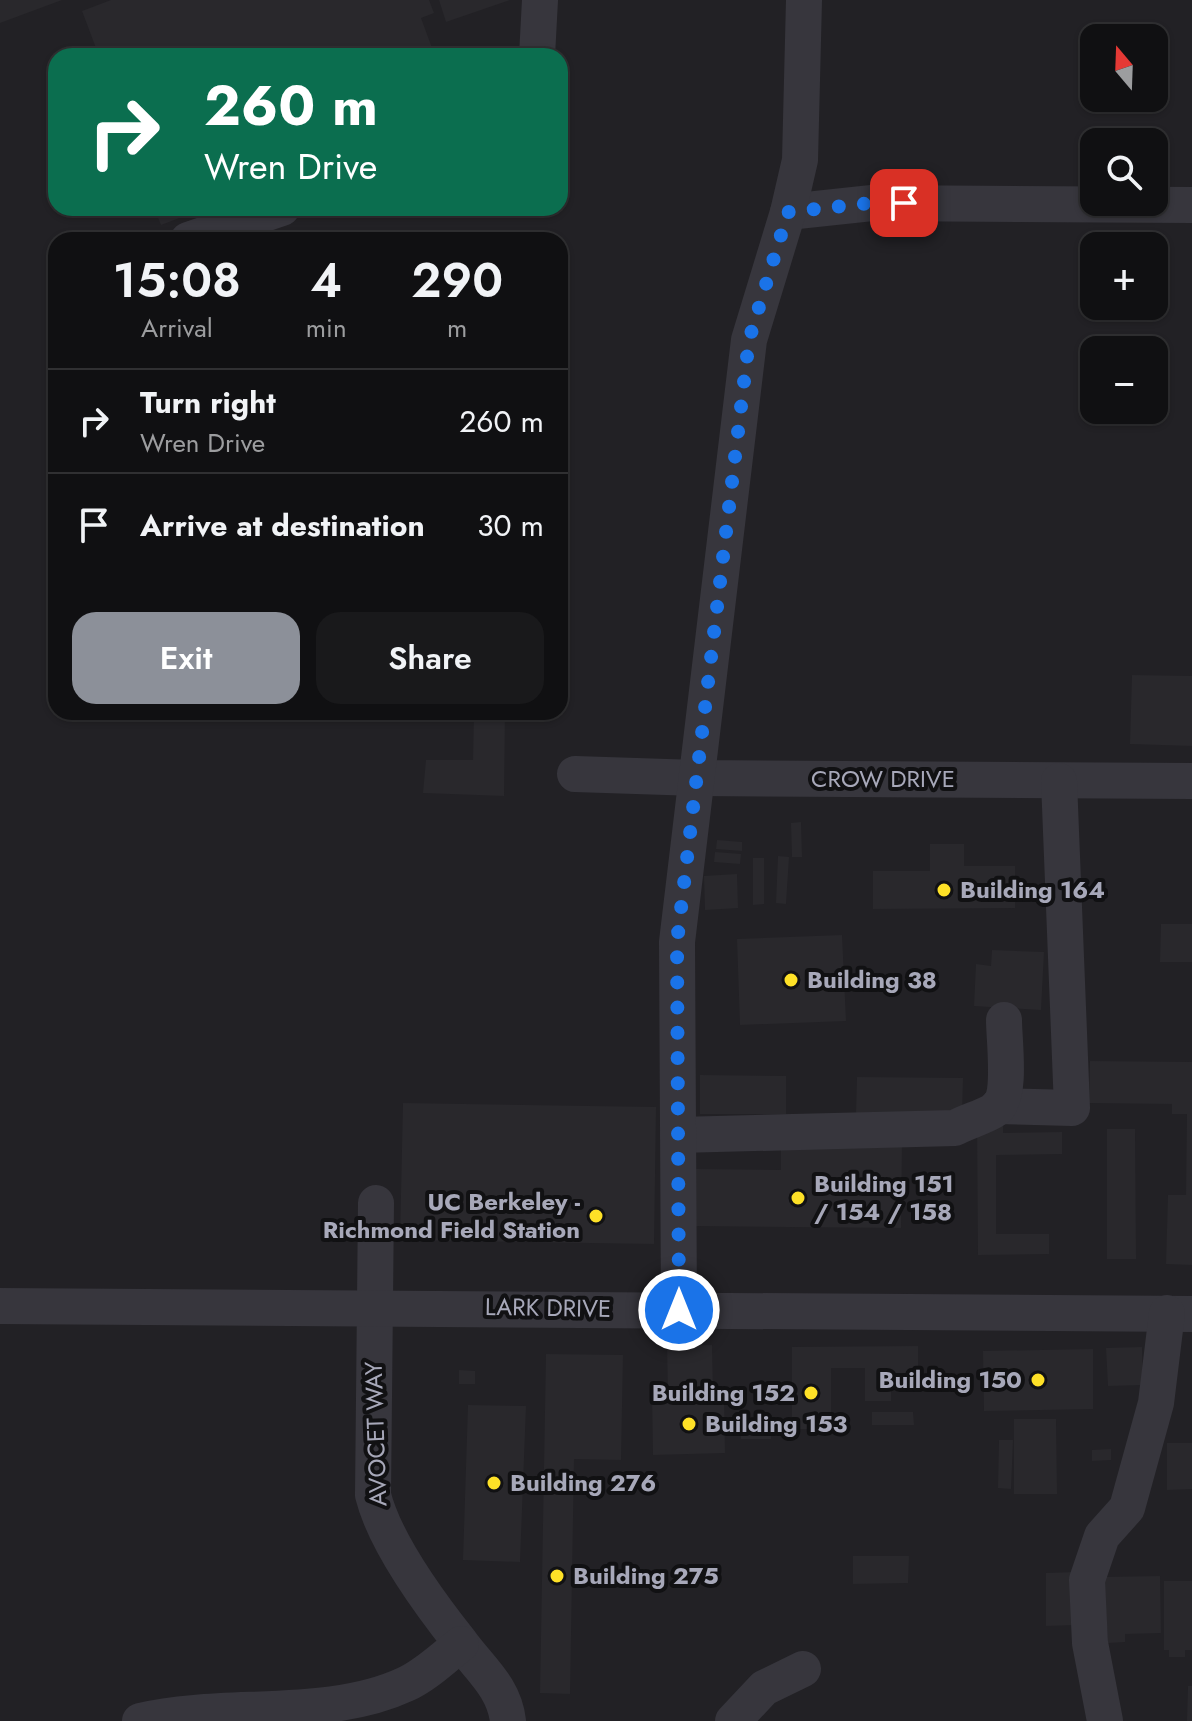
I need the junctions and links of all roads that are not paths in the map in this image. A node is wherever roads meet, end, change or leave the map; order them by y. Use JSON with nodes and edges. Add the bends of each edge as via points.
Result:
{"nodes":[{"id":1,"x":540,"y":0,"type":"edge"},
{"id":2,"x":804,"y":0,"type":"edge"},
{"id":3,"x":537,"y":48,"type":"edge"},
{"id":4,"x":1192,"y":205,"type":"edge"},
{"id":5,"x":788,"y":212,"type":"junction"},
{"id":6,"x":258,"y":216,"type":"edge"},
{"id":7,"x":212,"y":232,"type":"edge"},
{"id":8,"x":575,"y":774,"type":"dead end"},
{"id":9,"x":697,"y":778,"type":"junction"},
{"id":10,"x":1059,"y":781,"type":"junction"},
{"id":11,"x":1192,"y":781,"type":"edge"},
{"id":12,"x":1004,"y":1020,"type":"dead end"},
{"id":13,"x":998,"y":1106,"type":"junction"},
{"id":14,"x":678,"y":1135,"type":"junction"},
{"id":15,"x":376,"y":1203,"type":"dead end"},
{"id":16,"x":0,"y":1306,"type":"edge"},
{"id":17,"x":373,"y":1307,"type":"junction"},
{"id":18,"x":679,"y":1310,"type":"junction"},
{"id":19,"x":1179,"y":1314,"type":"edge"},
{"id":20,"x":461,"y":1644,"type":"junction"},
{"id":21,"x":803,"y":1669,"type":"dead end"},
{"id":22,"x":140,"y":1721,"type":"edge"},
{"id":23,"x":508,"y":1721,"type":"edge"},
{"id":24,"x":733,"y":1721,"type":"edge"},
{"id":25,"x":1105,"y":1721,"type":"edge"}],
"edges":[{"from":1,"to":3,"type":"street"},
{"from":2,"to":5,"type":"street","via":[[800,160]]},
{"from":4,"to":5,"type":"street","via":[[872,203]]},
{"from":5,"to":9,"type":"street","via":[[749,340]]},
{"from":6,"to":7,"type":"street"},
{"from":8,"to":9,"type":"street","name":"CROW DRIVE"},
{"from":9,"to":10,"type":"street","name":"CROW DRIVE"},
{"from":9,"to":14,"type":"street","via":[[677,942]]},
{"from":10,"to":11,"type":"street","name":"CROW DRIVE"},
{"from":10,"to":13,"type":"street","via":[[1072,1108]]},
{"from":12,"to":13,"type":"street","via":[[1005,1086]]},
{"from":13,"to":14,"type":"street","via":[[955,1128]]},
{"from":14,"to":18,"type":"street"},
{"from":15,"to":17,"type":"street","name":"AVOCET WAY"},
{"from":16,"to":17,"type":"street","name":"LARK DRIVE"},
{"from":17,"to":18,"type":"street","name":"LARK DRIVE"},
{"from":17,"to":20,"type":"street","name":"AVOCET WAY","via":[[373,1495],[398,1552]]},
{"from":18,"to":19,"type":"street","name":"LARK DRIVE"},
{"from":19,"to":25,"type":"street","via":[[1127,1508],[1102,1536],[1087,1580],[1090,1643]]},
{"from":20,"to":22,"type":"street","via":[[408,1684],[352,1702],[172,1713]]},
{"from":20,"to":23,"type":"street","name":"AVOCET WAY","via":[[493,1682]]},
{"from":21,"to":24,"type":"street","via":[[764,1688]]}]}
